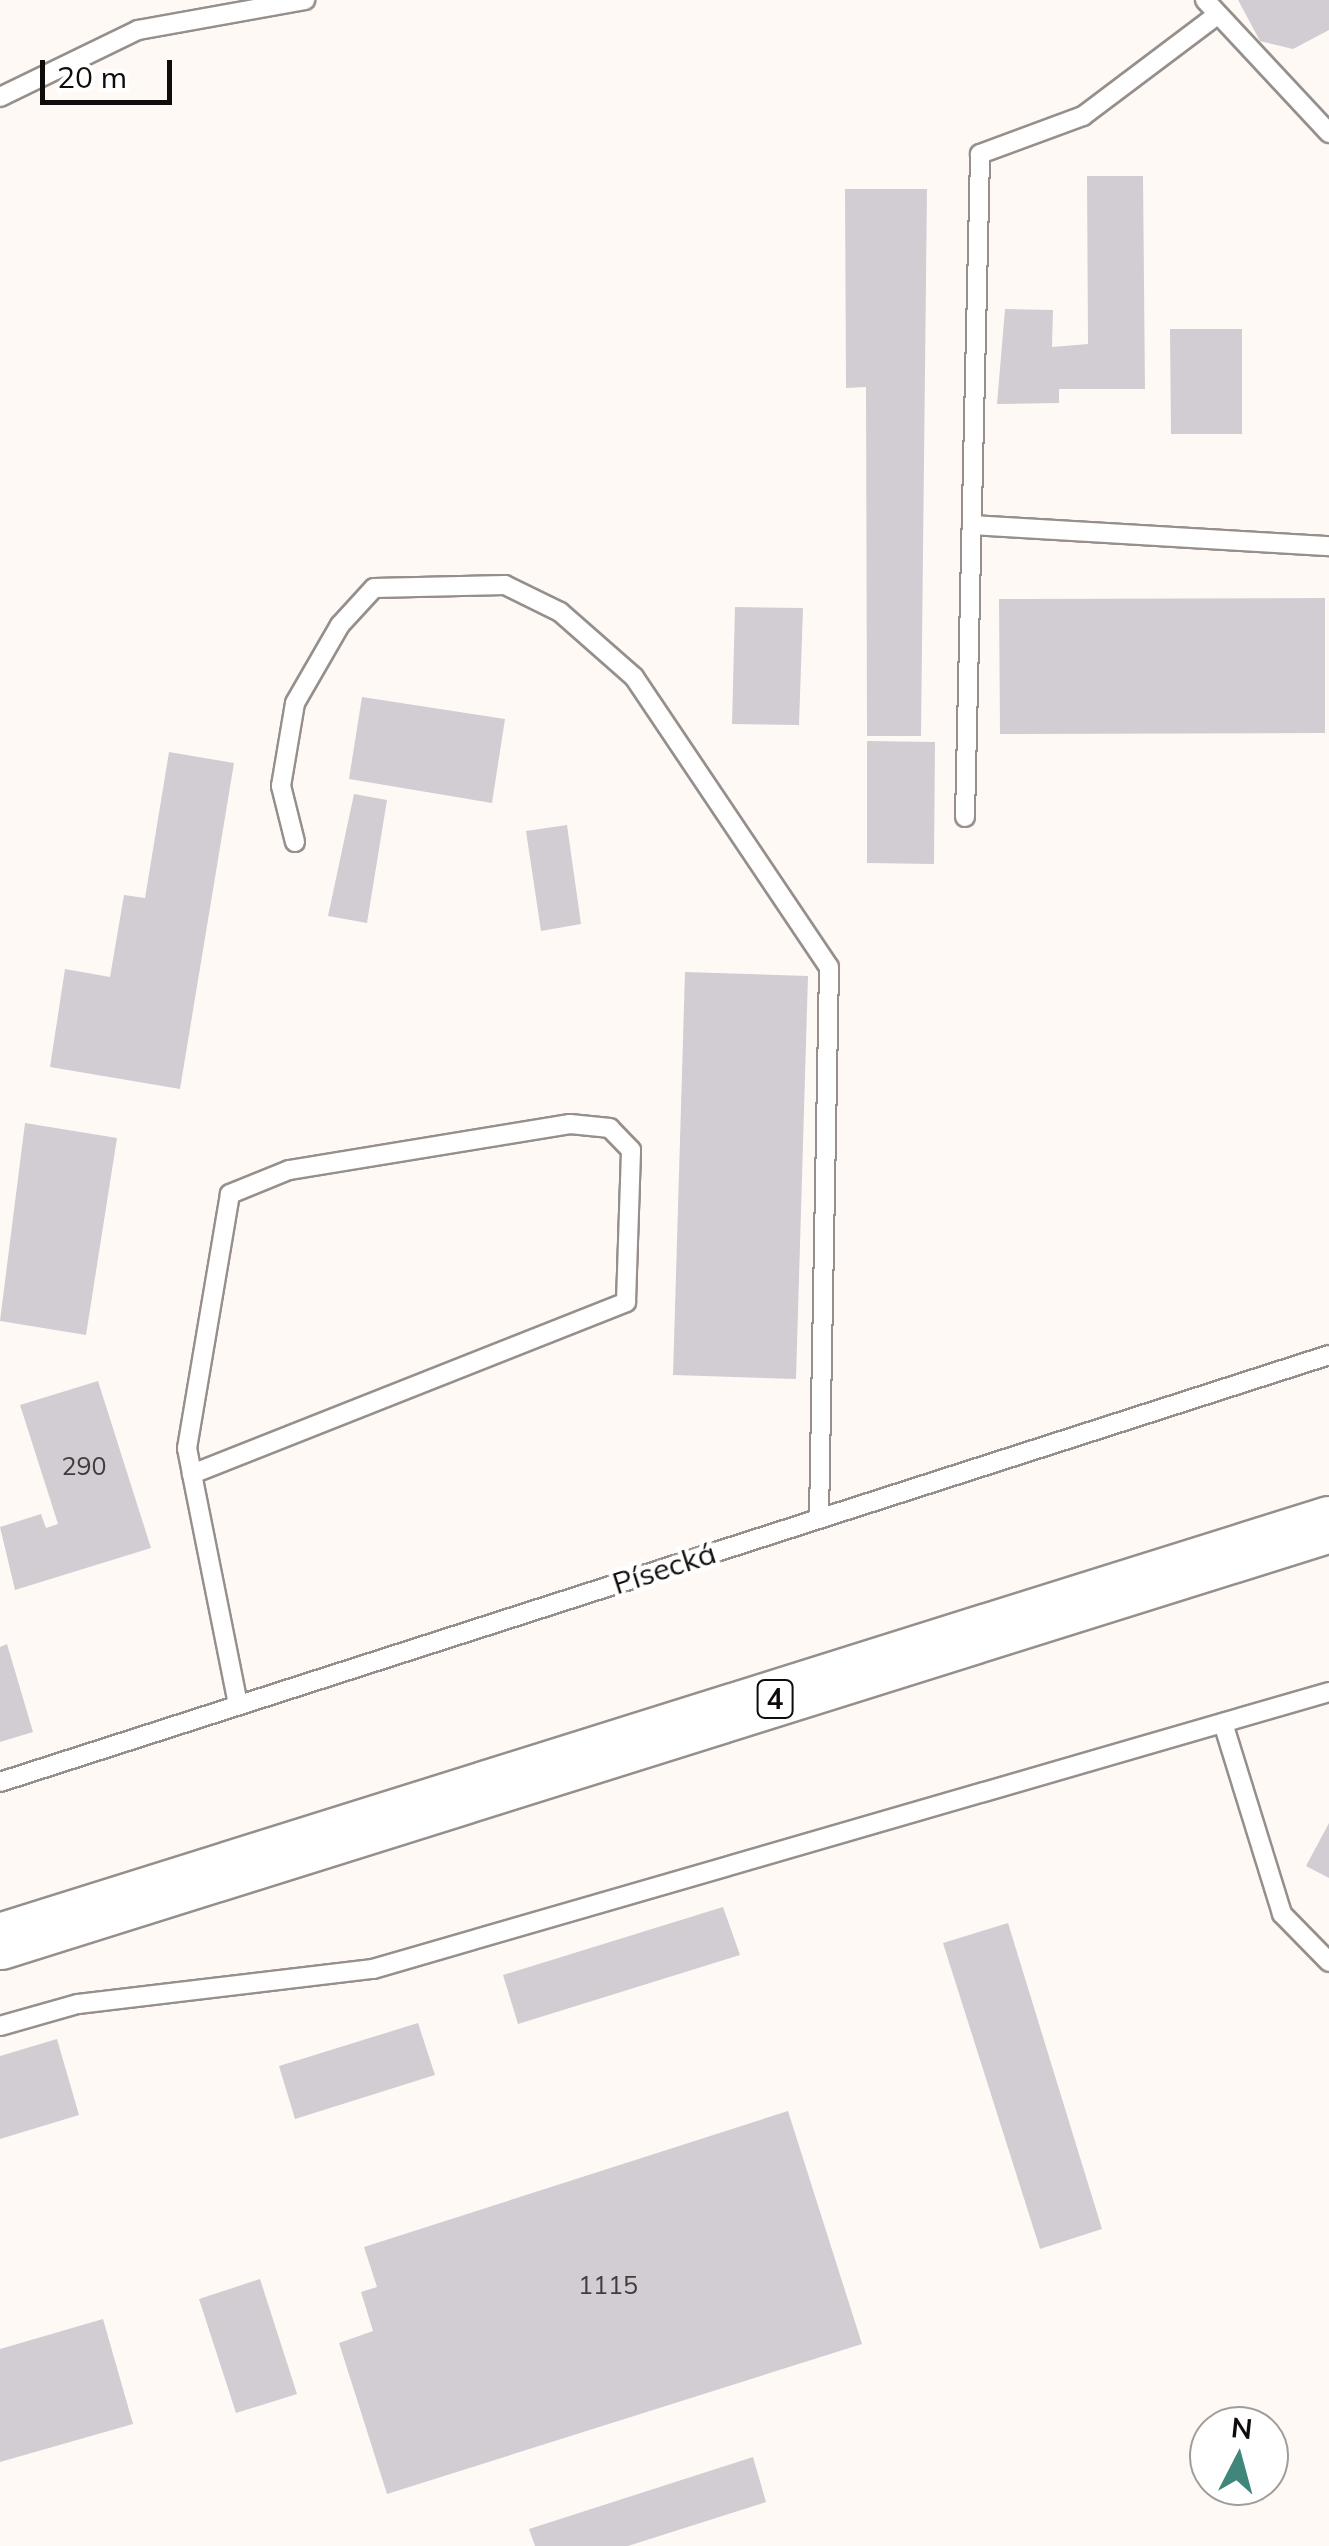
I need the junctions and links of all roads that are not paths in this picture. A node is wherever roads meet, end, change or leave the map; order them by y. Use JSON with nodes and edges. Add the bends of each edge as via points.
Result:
{"nodes":[{"id":1,"x":305,"y":0,"type":"edge"},
{"id":2,"x":1211,"y":7,"type":"edge"},
{"id":3,"x":0,"y":97,"type":"edge"},
{"id":4,"x":1329,"y":133,"type":"edge"},
{"id":5,"x":972,"y":525,"type":"junction"},
{"id":6,"x":1329,"y":546,"type":"edge"},
{"id":7,"x":965,"y":817,"type":"dead end"},
{"id":8,"x":295,"y":842,"type":"dead end"},
{"id":9,"x":1329,"y":1356,"type":"edge"},
{"id":10,"x":192,"y":1474,"type":"junction"},
{"id":11,"x":819,"y":1518,"type":"junction"},
{"id":12,"x":1329,"y":1524,"type":"edge"},
{"id":13,"x":1329,"y":1692,"type":"edge"},
{"id":14,"x":238,"y":1705,"type":"junction"},
{"id":15,"x":1224,"y":1723,"type":"junction"},
{"id":16,"x":0,"y":1782,"type":"edge"},
{"id":17,"x":0,"y":1941,"type":"edge"},
{"id":18,"x":1329,"y":1962,"type":"edge"},
{"id":19,"x":0,"y":2026,"type":"edge"}],
"edges":[{"from":1,"to":3,"type":"lane","via":[[138,30]]},
{"from":2,"to":4,"type":"lane"},
{"from":2,"to":5,"type":"lane","via":[[1083,116],[980,154]]},
{"from":5,"to":6,"type":"lane"},
{"from":5,"to":7,"type":"lane"},
{"from":8,"to":11,"type":"lane","via":[[281,786],[295,703],[340,624],[374,588],[505,586],[560,612],[634,677],[829,967]]},
{"from":9,"to":11,"type":"lane","name":"Písecká"},
{"from":10,"to":10,"type":"lane","via":[[187,1448],[230,1194],[289,1170],[570,1124],[610,1128],[631,1150],[626,1302]]},
{"from":10,"to":14,"type":"lane"},
{"from":11,"to":14,"type":"lane","name":"Písecká"},
{"from":12,"to":17,"type":"main road","number":"4"},
{"from":13,"to":15,"type":"lane"},
{"from":14,"to":16,"type":"lane","name":"Písecká"},
{"from":15,"to":18,"type":"lane","via":[[1282,1914]]},
{"from":15,"to":19,"type":"lane","via":[[373,1968],[78,2004]]}]}
